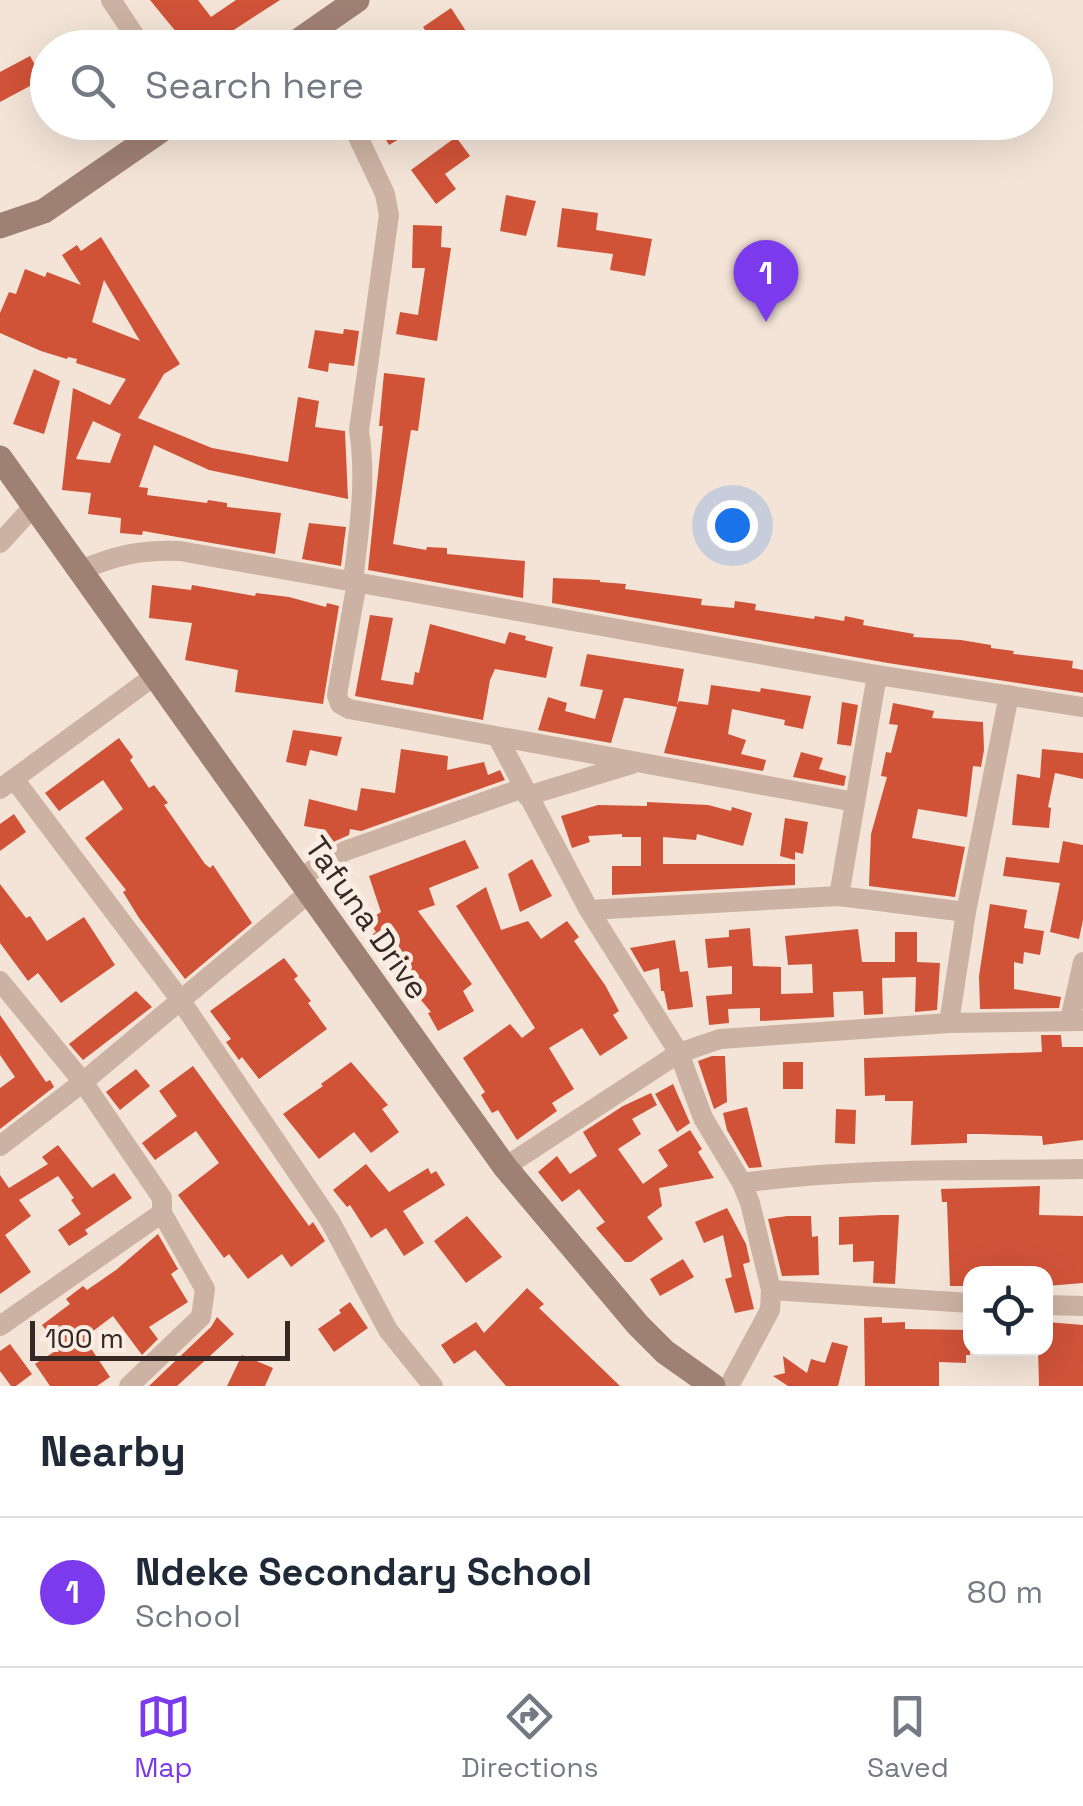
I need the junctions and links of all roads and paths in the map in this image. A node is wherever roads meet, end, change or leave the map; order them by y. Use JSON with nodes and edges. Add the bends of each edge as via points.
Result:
{"nodes":[{"id":1,"x":111,"y":0,"type":"edge"},
{"id":2,"x":358,"y":0,"type":"edge"},
{"id":3,"x":131,"y":30,"type":"edge"},
{"id":4,"x":320,"y":30,"type":"edge"},
{"id":5,"x":147,"y":140,"type":"edge"},
{"id":6,"x":360,"y":140,"type":"edge"},
{"id":7,"x":0,"y":226,"type":"edge"},
{"id":8,"x":0,"y":458,"type":"edge"},
{"id":9,"x":33,"y":508,"type":"junction"},
{"id":10,"x":0,"y":543,"type":"edge"},
{"id":11,"x":79,"y":571,"type":"junction"},
{"id":12,"x":355,"y":582,"type":"junction"},
{"id":13,"x":877,"y":675,"type":"junction"},
{"id":14,"x":154,"y":677,"type":"junction"},
{"id":15,"x":1009,"y":694,"type":"junction"},
{"id":16,"x":1083,"y":708,"type":"edge"},
{"id":17,"x":498,"y":738,"type":"junction"},
{"id":18,"x":639,"y":762,"type":"junction"},
{"id":19,"x":7,"y":784,"type":"edge"},
{"id":20,"x":525,"y":792,"type":"junction"},
{"id":21,"x":855,"y":802,"type":"junction"},
{"id":22,"x":304,"y":885,"type":"junction"},
{"id":23,"x":839,"y":896,"type":"junction"},
{"id":24,"x":589,"y":910,"type":"junction"},
{"id":25,"x":966,"y":912,"type":"junction"},
{"id":26,"x":1083,"y":962,"type":"edge"},
{"id":27,"x":1,"y":985,"type":"edge"},
{"id":28,"x":179,"y":998,"type":"junction"},
{"id":29,"x":1077,"y":1020,"type":"edge"},
{"id":30,"x":949,"y":1023,"type":"junction"},
{"id":31,"x":680,"y":1053,"type":"junction"},
{"id":32,"x":83,"y":1082,"type":"junction"},
{"id":33,"x":0,"y":1146,"type":"edge"},
{"id":34,"x":505,"y":1166,"type":"junction"},
{"id":35,"x":1083,"y":1169,"type":"edge"},
{"id":36,"x":742,"y":1183,"type":"junction"},
{"id":37,"x":162,"y":1213,"type":"junction"},
{"id":38,"x":771,"y":1290,"type":"junction"},
{"id":39,"x":963,"y":1303,"type":"edge"},
{"id":40,"x":1053,"y":1304,"type":"edge"},
{"id":41,"x":1083,"y":1306,"type":"edge"},
{"id":42,"x":0,"y":1326,"type":"edge"},
{"id":43,"x":129,"y":1386,"type":"edge"},
{"id":44,"x":433,"y":1386,"type":"edge"},
{"id":45,"x":713,"y":1386,"type":"edge"},
{"id":46,"x":730,"y":1386,"type":"edge"}],
"edges":[{"from":1,"to":3,"type":"street"},
{"from":2,"to":4,"type":"main road"},
{"from":5,"to":7,"type":"main road","via":[[44,211]]},
{"from":6,"to":12,"type":"street","via":[[389,215],[360,430],[364,480]]},
{"from":8,"to":9,"type":"main road","name":"Tafuna Drive"},
{"from":9,"to":10,"type":"street"},
{"from":9,"to":11,"type":"main road","name":"Tafuna Drive"},
{"from":11,"to":12,"type":"street","via":[[112,557],[164,550]]},
{"from":11,"to":14,"type":"main road","name":"Tafuna Drive"},
{"from":12,"to":13,"type":"street"},
{"from":12,"to":17,"type":"street","via":[[340,704]]},
{"from":13,"to":15,"type":"street"},
{"from":13,"to":21,"type":"street"},
{"from":14,"to":19,"type":"street"},
{"from":14,"to":22,"type":"main road","name":"Tafuna Drive"},
{"from":15,"to":16,"type":"street"},
{"from":15,"to":25,"type":"street"},
{"from":17,"to":18,"type":"street"},
{"from":17,"to":20,"type":"street"},
{"from":18,"to":20,"type":"street"},
{"from":18,"to":21,"type":"street"},
{"from":19,"to":28,"type":"street"},
{"from":20,"to":22,"type":"street","via":[[345,852]]},
{"from":20,"to":24,"type":"street"},
{"from":21,"to":23,"type":"street"},
{"from":22,"to":28,"type":"street"},
{"from":22,"to":34,"type":"main road","name":"Tafuna Drive"},
{"from":23,"to":24,"type":"street"},
{"from":23,"to":25,"type":"street"},
{"from":24,"to":31,"type":"street"},
{"from":25,"to":30,"type":"street"},
{"from":26,"to":29,"type":"street"},
{"from":27,"to":32,"type":"street"},
{"from":28,"to":32,"type":"street"},
{"from":28,"to":44,"type":"street","via":[[330,1220],[388,1330]]},
{"from":29,"to":30,"type":"street"},
{"from":30,"to":31,"type":"street","via":[[720,1039]]},
{"from":31,"to":34,"type":"street"},
{"from":31,"to":36,"type":"street","via":[[703,1118]]},
{"from":32,"to":33,"type":"street"},
{"from":32,"to":37,"type":"street","via":[[162,1198]]},
{"from":34,"to":45,"type":"main road","name":"Tafuna Drive","via":[[638,1325]]},
{"from":35,"to":36,"type":"street","via":[[815,1173]]},
{"from":36,"to":38,"type":"street"},
{"from":37,"to":42,"type":"street"},
{"from":37,"to":43,"type":"street","via":[[205,1289],[201,1318]]},
{"from":38,"to":39,"type":"street"},
{"from":38,"to":46,"type":"street","via":[[768,1317]]},
{"from":40,"to":41,"type":"street"}]}
